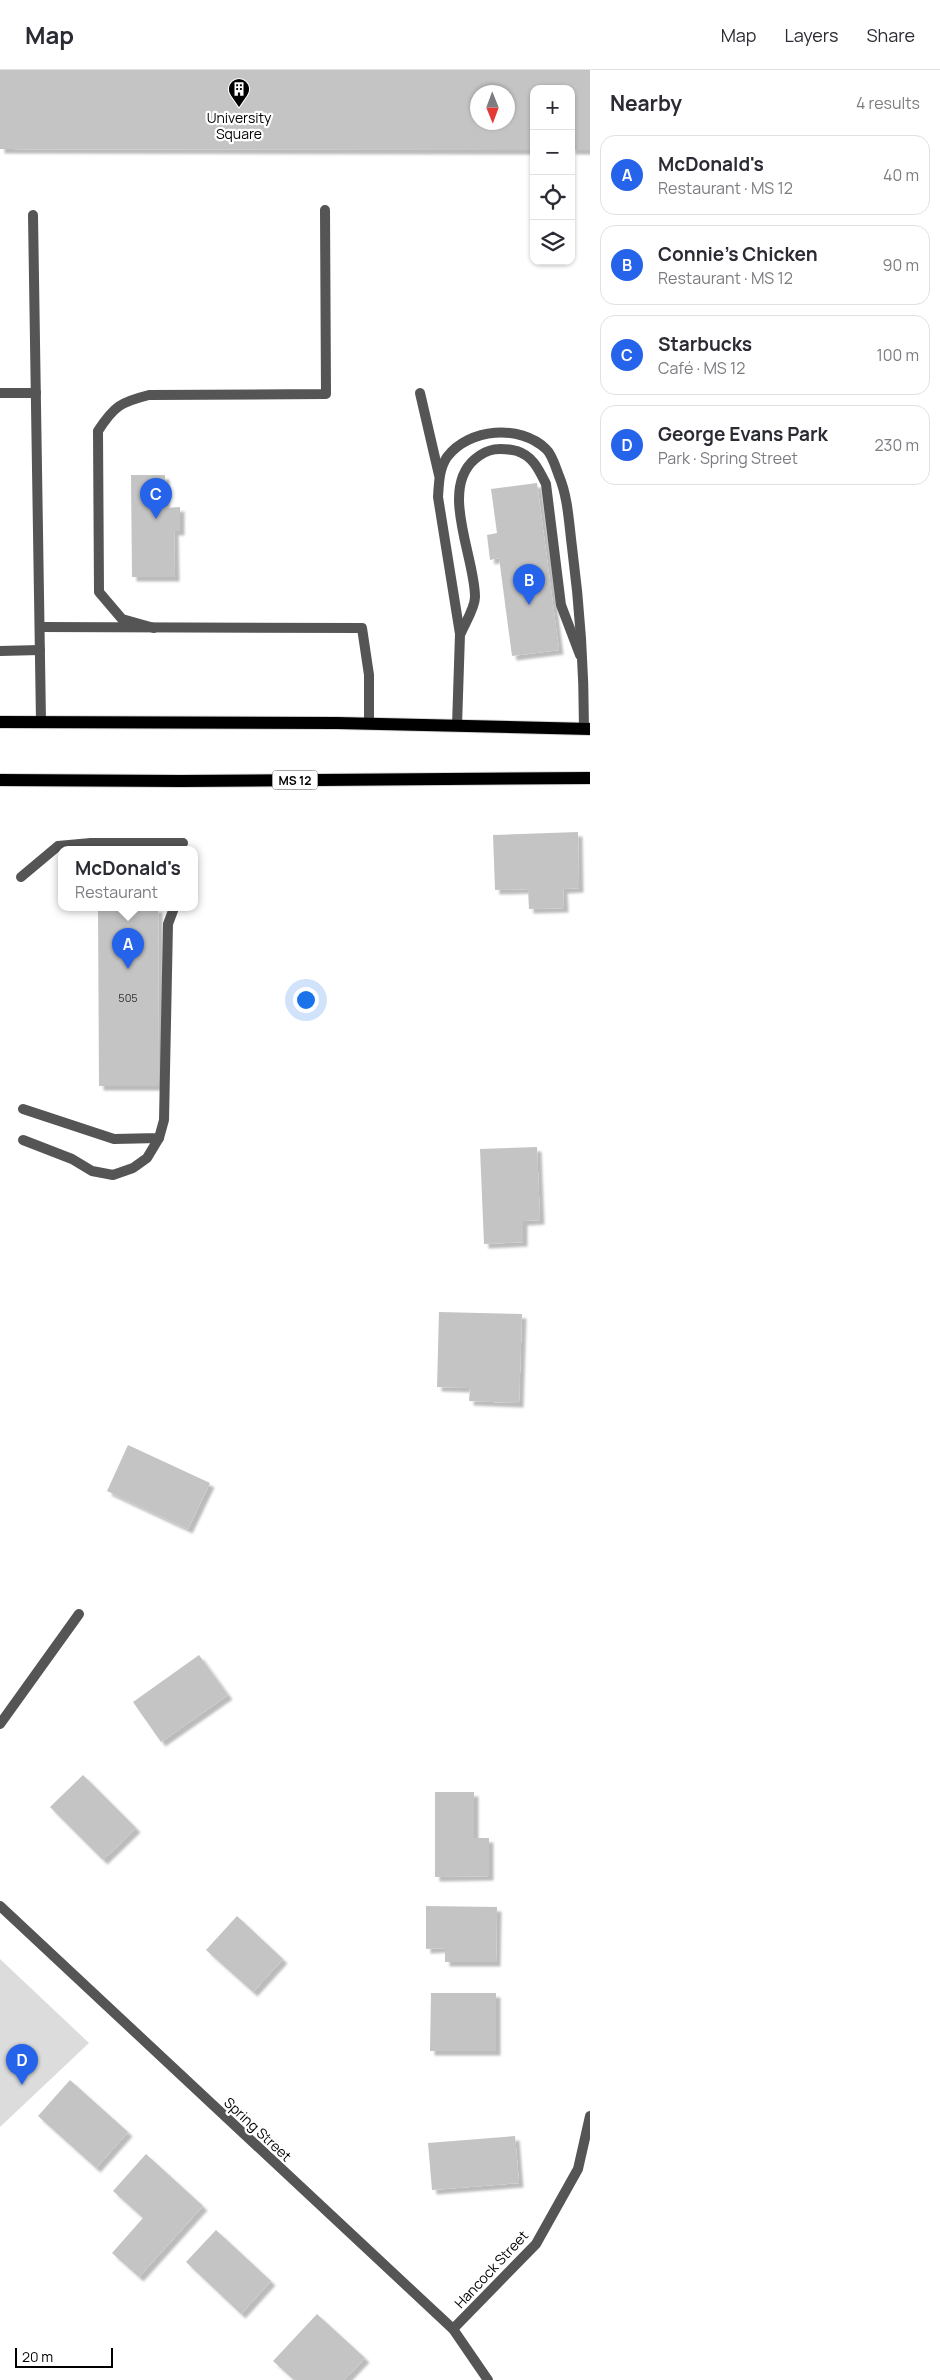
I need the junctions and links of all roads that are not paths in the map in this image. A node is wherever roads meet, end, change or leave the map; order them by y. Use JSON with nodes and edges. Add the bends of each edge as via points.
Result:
{"nodes":[{"id":1,"x":325,"y":210,"type":"dead end"},
{"id":2,"x":32,"y":215,"type":"dead end"},
{"id":3,"x":420,"y":393,"type":"dead end"},
{"id":4,"x":0,"y":394,"type":"edge"},
{"id":5,"x":36,"y":394,"type":"junction"},
{"id":6,"x":439,"y":475,"type":"junction"},
{"id":7,"x":40,"y":627,"type":"junction"},
{"id":8,"x":154,"y":628,"type":"junction"},
{"id":9,"x":460,"y":634,"type":"junction"},
{"id":10,"x":0,"y":650,"type":"edge"},
{"id":11,"x":40,"y":650,"type":"junction"},
{"id":12,"x":584,"y":668,"type":"junction"},
{"id":13,"x":0,"y":722,"type":"edge"},
{"id":14,"x":41,"y":722,"type":"junction"},
{"id":15,"x":369,"y":724,"type":"junction"},
{"id":16,"x":457,"y":726,"type":"junction"},
{"id":17,"x":587,"y":729,"type":"edge"},
{"id":18,"x":590,"y":778,"type":"edge"},
{"id":19,"x":0,"y":780,"type":"edge"},
{"id":20,"x":183,"y":842,"type":"dead end"},
{"id":21,"x":21,"y":877,"type":"dead end"},
{"id":22,"x":173,"y":911,"type":"edge"},
{"id":23,"x":23,"y":1108,"type":"dead end"},
{"id":24,"x":159,"y":1138,"type":"junction"},
{"id":25,"x":23,"y":1140,"type":"dead end"},
{"id":26,"x":79,"y":1614,"type":"dead end"},
{"id":27,"x":0,"y":1724,"type":"edge"},
{"id":28,"x":0,"y":1906,"type":"edge"},
{"id":29,"x":590,"y":2116,"type":"edge"},
{"id":30,"x":453,"y":2329,"type":"junction"},
{"id":31,"x":488,"y":2380,"type":"edge"}],
"edges":[{"from":1,"to":8,"type":"street","via":[[326,394],[149,395],[125,400],[108,415],[98,431],[99,592],[122,619]]},
{"from":2,"to":5,"type":"street"},
{"from":3,"to":6,"type":"street"},
{"from":4,"to":5,"type":"street"},
{"from":5,"to":7,"type":"street"},
{"from":6,"to":9,"type":"street","via":[[438,497]]},
{"from":6,"to":12,"type":"street","via":[[448,457],[469,439],[500,431],[526,435],[547,450],[560,478],[568,518],[580,602]]},
{"from":7,"to":8,"type":"street"},
{"from":7,"to":11,"type":"street"},
{"from":8,"to":15,"type":"street","via":[[362,628],[369,675]]},
{"from":9,"to":12,"type":"street","via":[[476,599],[458,496],[460,478],[470,463],[485,451],[503,448],[525,454],[538,468],[546,484],[561,605]]},
{"from":9,"to":16,"type":"street"},
{"from":10,"to":11,"type":"street"},
{"from":11,"to":14,"type":"street"},
{"from":12,"to":17,"type":"street"},
{"from":13,"to":14,"type":"main road"},
{"from":14,"to":15,"type":"main road"},
{"from":15,"to":16,"type":"main road"},
{"from":16,"to":17,"type":"main road"},
{"from":18,"to":19,"type":"main road","number":"MS 12"},
{"from":20,"to":21,"type":"street","via":[[58,846]]},
{"from":22,"to":24,"type":"street","via":[[168,924],[164,1120]]},
{"from":23,"to":24,"type":"street","via":[[114,1140]]},
{"from":24,"to":25,"type":"street","via":[[147,1158],[133,1168],[113,1175],[92,1171],[72,1159]]},
{"from":26,"to":27,"type":"street"},
{"from":28,"to":30,"type":"street","name":"Spring Street"},
{"from":29,"to":30,"type":"street","name":"Hancock Street","via":[[578,2169],[536,2244]]},
{"from":30,"to":31,"type":"street","name":"Spring Street"}]}
